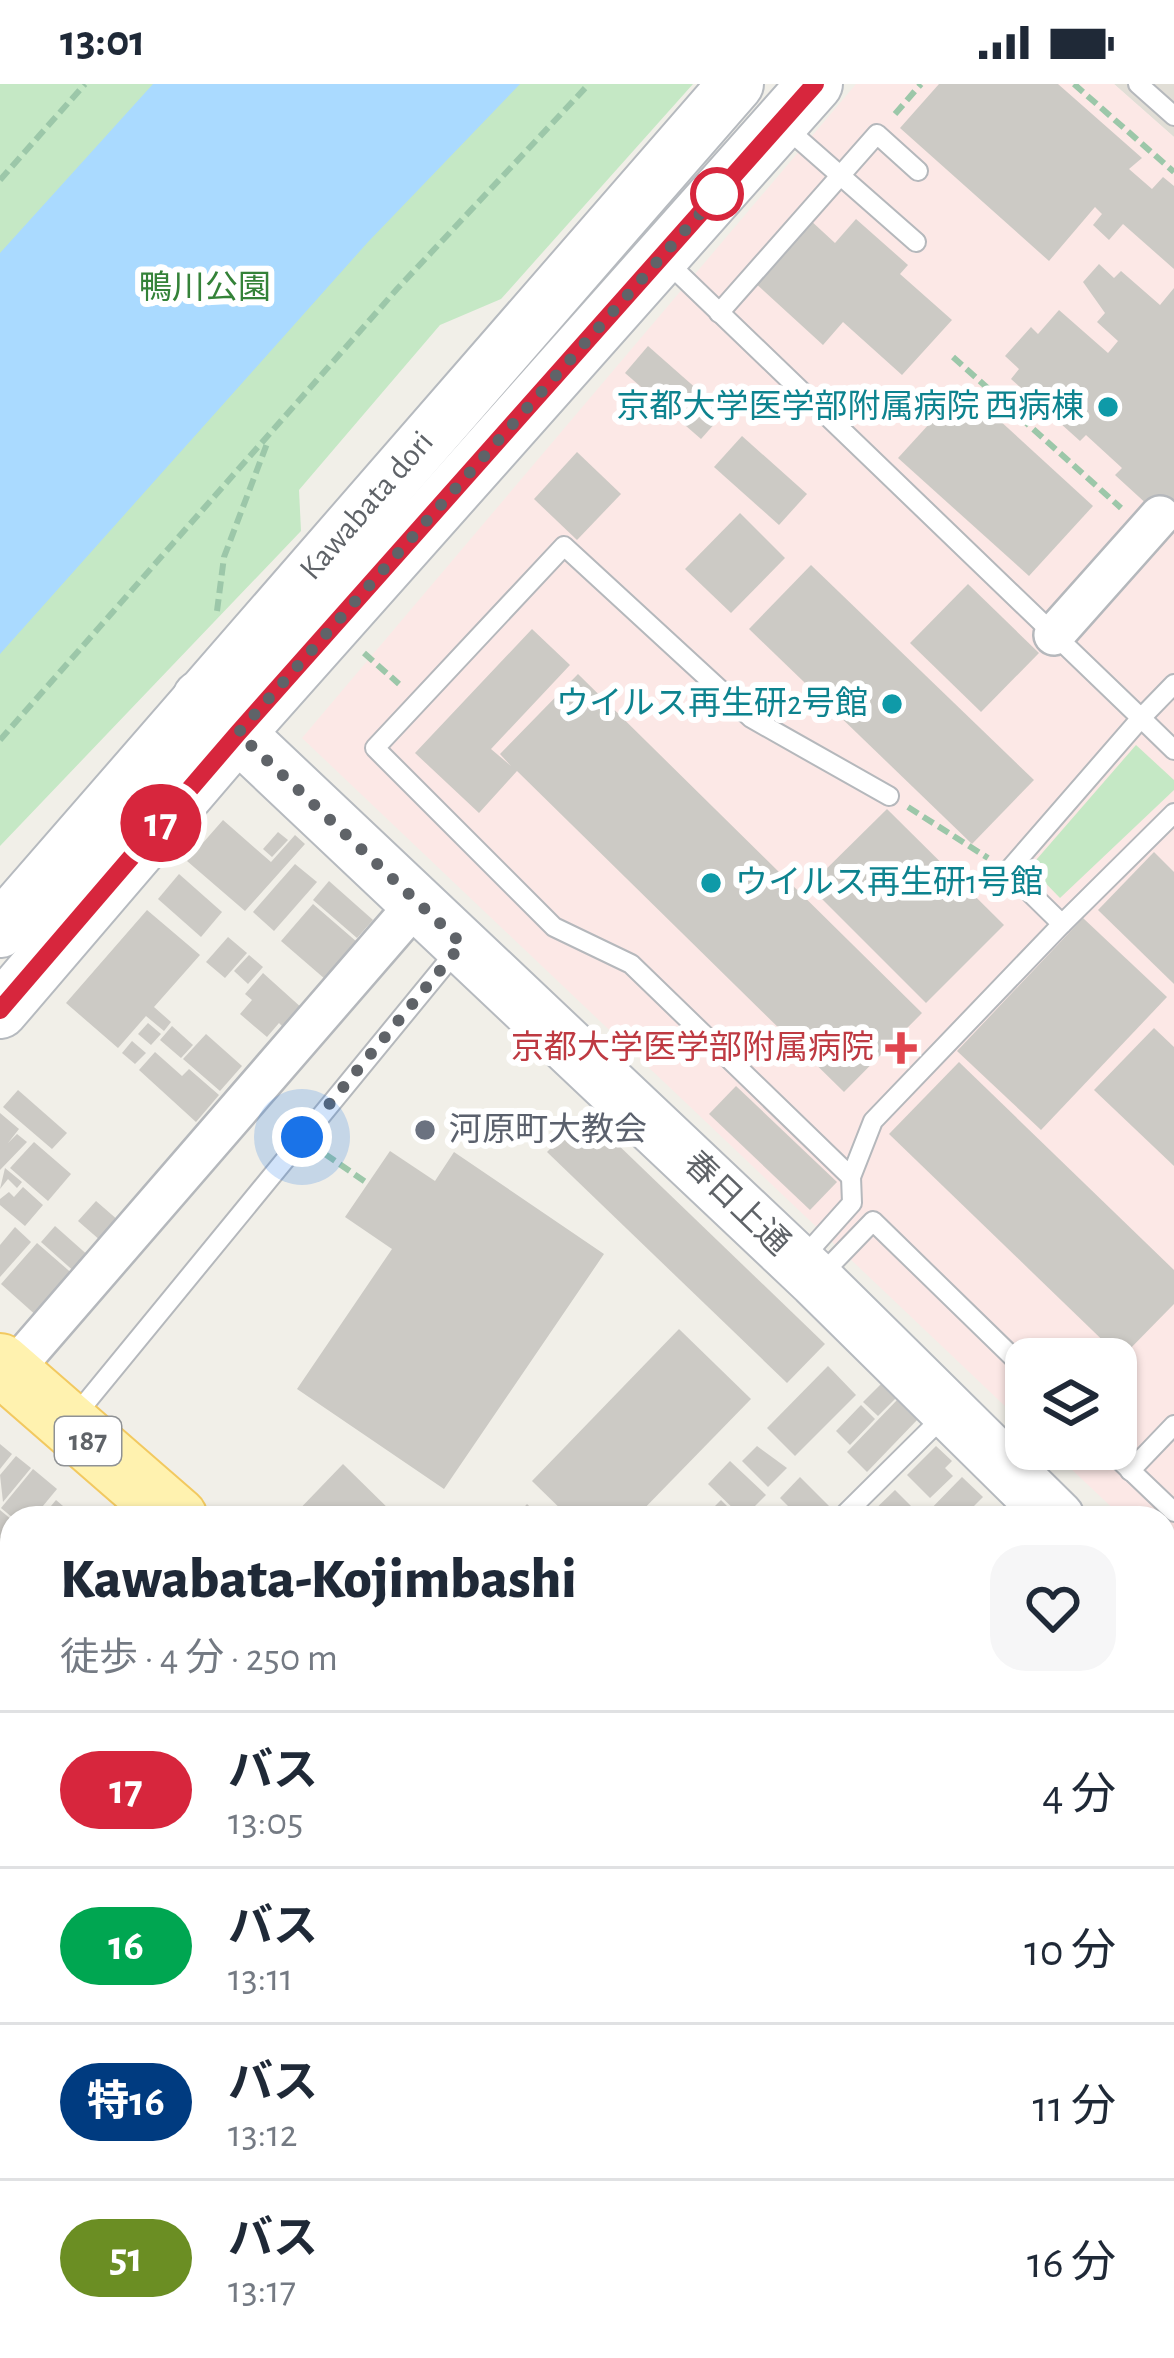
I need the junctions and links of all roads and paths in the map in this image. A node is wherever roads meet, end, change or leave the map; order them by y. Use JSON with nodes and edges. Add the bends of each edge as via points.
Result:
{"nodes":[{"id":1,"x":86,"y":84,"type":"edge"},
{"id":2,"x":589,"y":84,"type":"edge"},
{"id":3,"x":736,"y":84,"type":"edge"},
{"id":4,"x":921,"y":84,"type":"edge"},
{"id":5,"x":1074,"y":84,"type":"edge"},
{"id":6,"x":1138,"y":84,"type":"edge"},
{"id":7,"x":798,"y":103,"type":"edge"},
{"id":8,"x":1174,"y":116,"type":"edge"},
{"id":9,"x":877,"y":134,"type":"junction"},
{"id":10,"x":919,"y":171,"type":"dead end"},
{"id":11,"x":1174,"y":172,"type":"edge"},
{"id":12,"x":841,"y":176,"type":"junction"},
{"id":13,"x":0,"y":180,"type":"edge"},
{"id":14,"x":916,"y":242,"type":"dead end"},
{"id":15,"x":661,"y":256,"type":"junction"},
{"id":16,"x":719,"y":313,"type":"junction"},
{"id":17,"x":953,"y":357,"type":"dead end"},
{"id":18,"x":272,"y":433,"type":"junction"},
{"id":19,"x":1153,"y":523,"type":"joint"},
{"id":20,"x":217,"y":618,"type":"dead end"},
{"id":21,"x":1054,"y":635,"type":"junction"},
{"id":22,"x":357,"y":646,"type":"dead end"},
{"id":23,"x":1174,"y":684,"type":"edge"},
{"id":24,"x":418,"y":701,"type":"junction"},
{"id":25,"x":219,"y":715,"type":"junction"},
{"id":26,"x":1141,"y":718,"type":"junction"},
{"id":27,"x":0,"y":740,"type":"edge"},
{"id":28,"x":1174,"y":750,"type":"edge"},
{"id":29,"x":890,"y":796,"type":"joint"},
{"id":30,"x":1174,"y":813,"type":"edge"},
{"id":31,"x":1008,"y":872,"type":"junction"},
{"id":32,"x":418,"y":903,"type":"junction"},
{"id":33,"x":1062,"y":924,"type":"junction"},
{"id":34,"x":0,"y":930,"type":"edge"},
{"id":35,"x":462,"y":944,"type":"junction"},
{"id":36,"x":0,"y":1010,"type":"edge"},
{"id":37,"x":851,"y":1177,"type":"junction"},
{"id":38,"x":873,"y":1221,"type":"junction"},
{"id":39,"x":807,"y":1272,"type":"junction"},
{"id":40,"x":1005,"y":1350,"type":"edge"},
{"id":41,"x":5,"y":1369,"type":"edge"},
{"id":42,"x":950,"y":1411,"type":"junction"},
{"id":43,"x":69,"y":1424,"type":"junction"},
{"id":44,"x":1174,"y":1425,"type":"edge"},
{"id":45,"x":1130,"y":1471,"type":"joint"},
{"id":46,"x":163,"y":1506,"type":"edge"},
{"id":47,"x":853,"y":1506,"type":"edge"},
{"id":48,"x":1046,"y":1506,"type":"edge"},
{"id":49,"x":1168,"y":1506,"type":"edge"}],
"edges":[{"from":1,"to":13,"type":"path"},
{"from":2,"to":18,"type":"path"},
{"from":3,"to":25,"type":"street","name":"Kawabata dori"},
{"from":4,"to":9,"type":"path"},
{"from":5,"to":11,"type":"path"},
{"from":6,"to":8,"type":"lane"},
{"from":7,"to":12,"type":"lane"},
{"from":7,"to":15,"type":"street","name":"Kawabata dori"},
{"from":9,"to":10,"type":"lane"},
{"from":9,"to":12,"type":"lane"},
{"from":12,"to":14,"type":"lane"},
{"from":12,"to":16,"type":"lane"},
{"from":15,"to":16,"type":"lane"},
{"from":15,"to":25,"type":"street","name":"Kawabata dori"},
{"from":16,"to":21,"type":"lane"},
{"from":17,"to":19,"type":"path"},
{"from":18,"to":20,"type":"path","via":[[224,556]]},
{"from":18,"to":27,"type":"path"},
{"from":19,"to":21,"type":"street"},
{"from":21,"to":26,"type":"lane"},
{"from":22,"to":24,"type":"path"},
{"from":23,"to":26,"type":"lane"},
{"from":24,"to":29,"type":"lane","via":[[564,546],[751,718]]},
{"from":24,"to":37,"type":"lane","via":[[375,748],[554,927],[631,964]]},
{"from":25,"to":32,"type":"street","name":"春日上通"},
{"from":25,"to":34,"type":"street","name":"Kawabata dori"},
{"from":25,"to":36,"type":"street","name":"Kawabata dori"},
{"from":26,"to":28,"type":"lane"},
{"from":26,"to":31,"type":"lane"},
{"from":29,"to":31,"type":"path"},
{"from":30,"to":33,"type":"lane"},
{"from":31,"to":33,"type":"lane"},
{"from":32,"to":35,"type":"street","name":"春日上通"},
{"from":32,"to":41,"type":"street"},
{"from":33,"to":37,"type":"lane","via":[[873,1121]]},
{"from":35,"to":39,"type":"street","name":"春日上通"},
{"from":35,"to":43,"type":"lane"},
{"from":37,"to":38,"type":"lane"},
{"from":37,"to":39,"type":"lane","via":[[853,1203]]},
{"from":38,"to":39,"type":"lane"},
{"from":38,"to":40,"type":"lane"},
{"from":39,"to":42,"type":"street","name":"春日上通"},
{"from":41,"to":43,"type":"main road","number":"187"},
{"from":42,"to":47,"type":"lane"},
{"from":42,"to":48,"type":"street","name":"春日上通"},
{"from":43,"to":46,"type":"main road","number":"187"},
{"from":44,"to":45,"type":"lane"},
{"from":45,"to":49,"type":"lane"}]}
